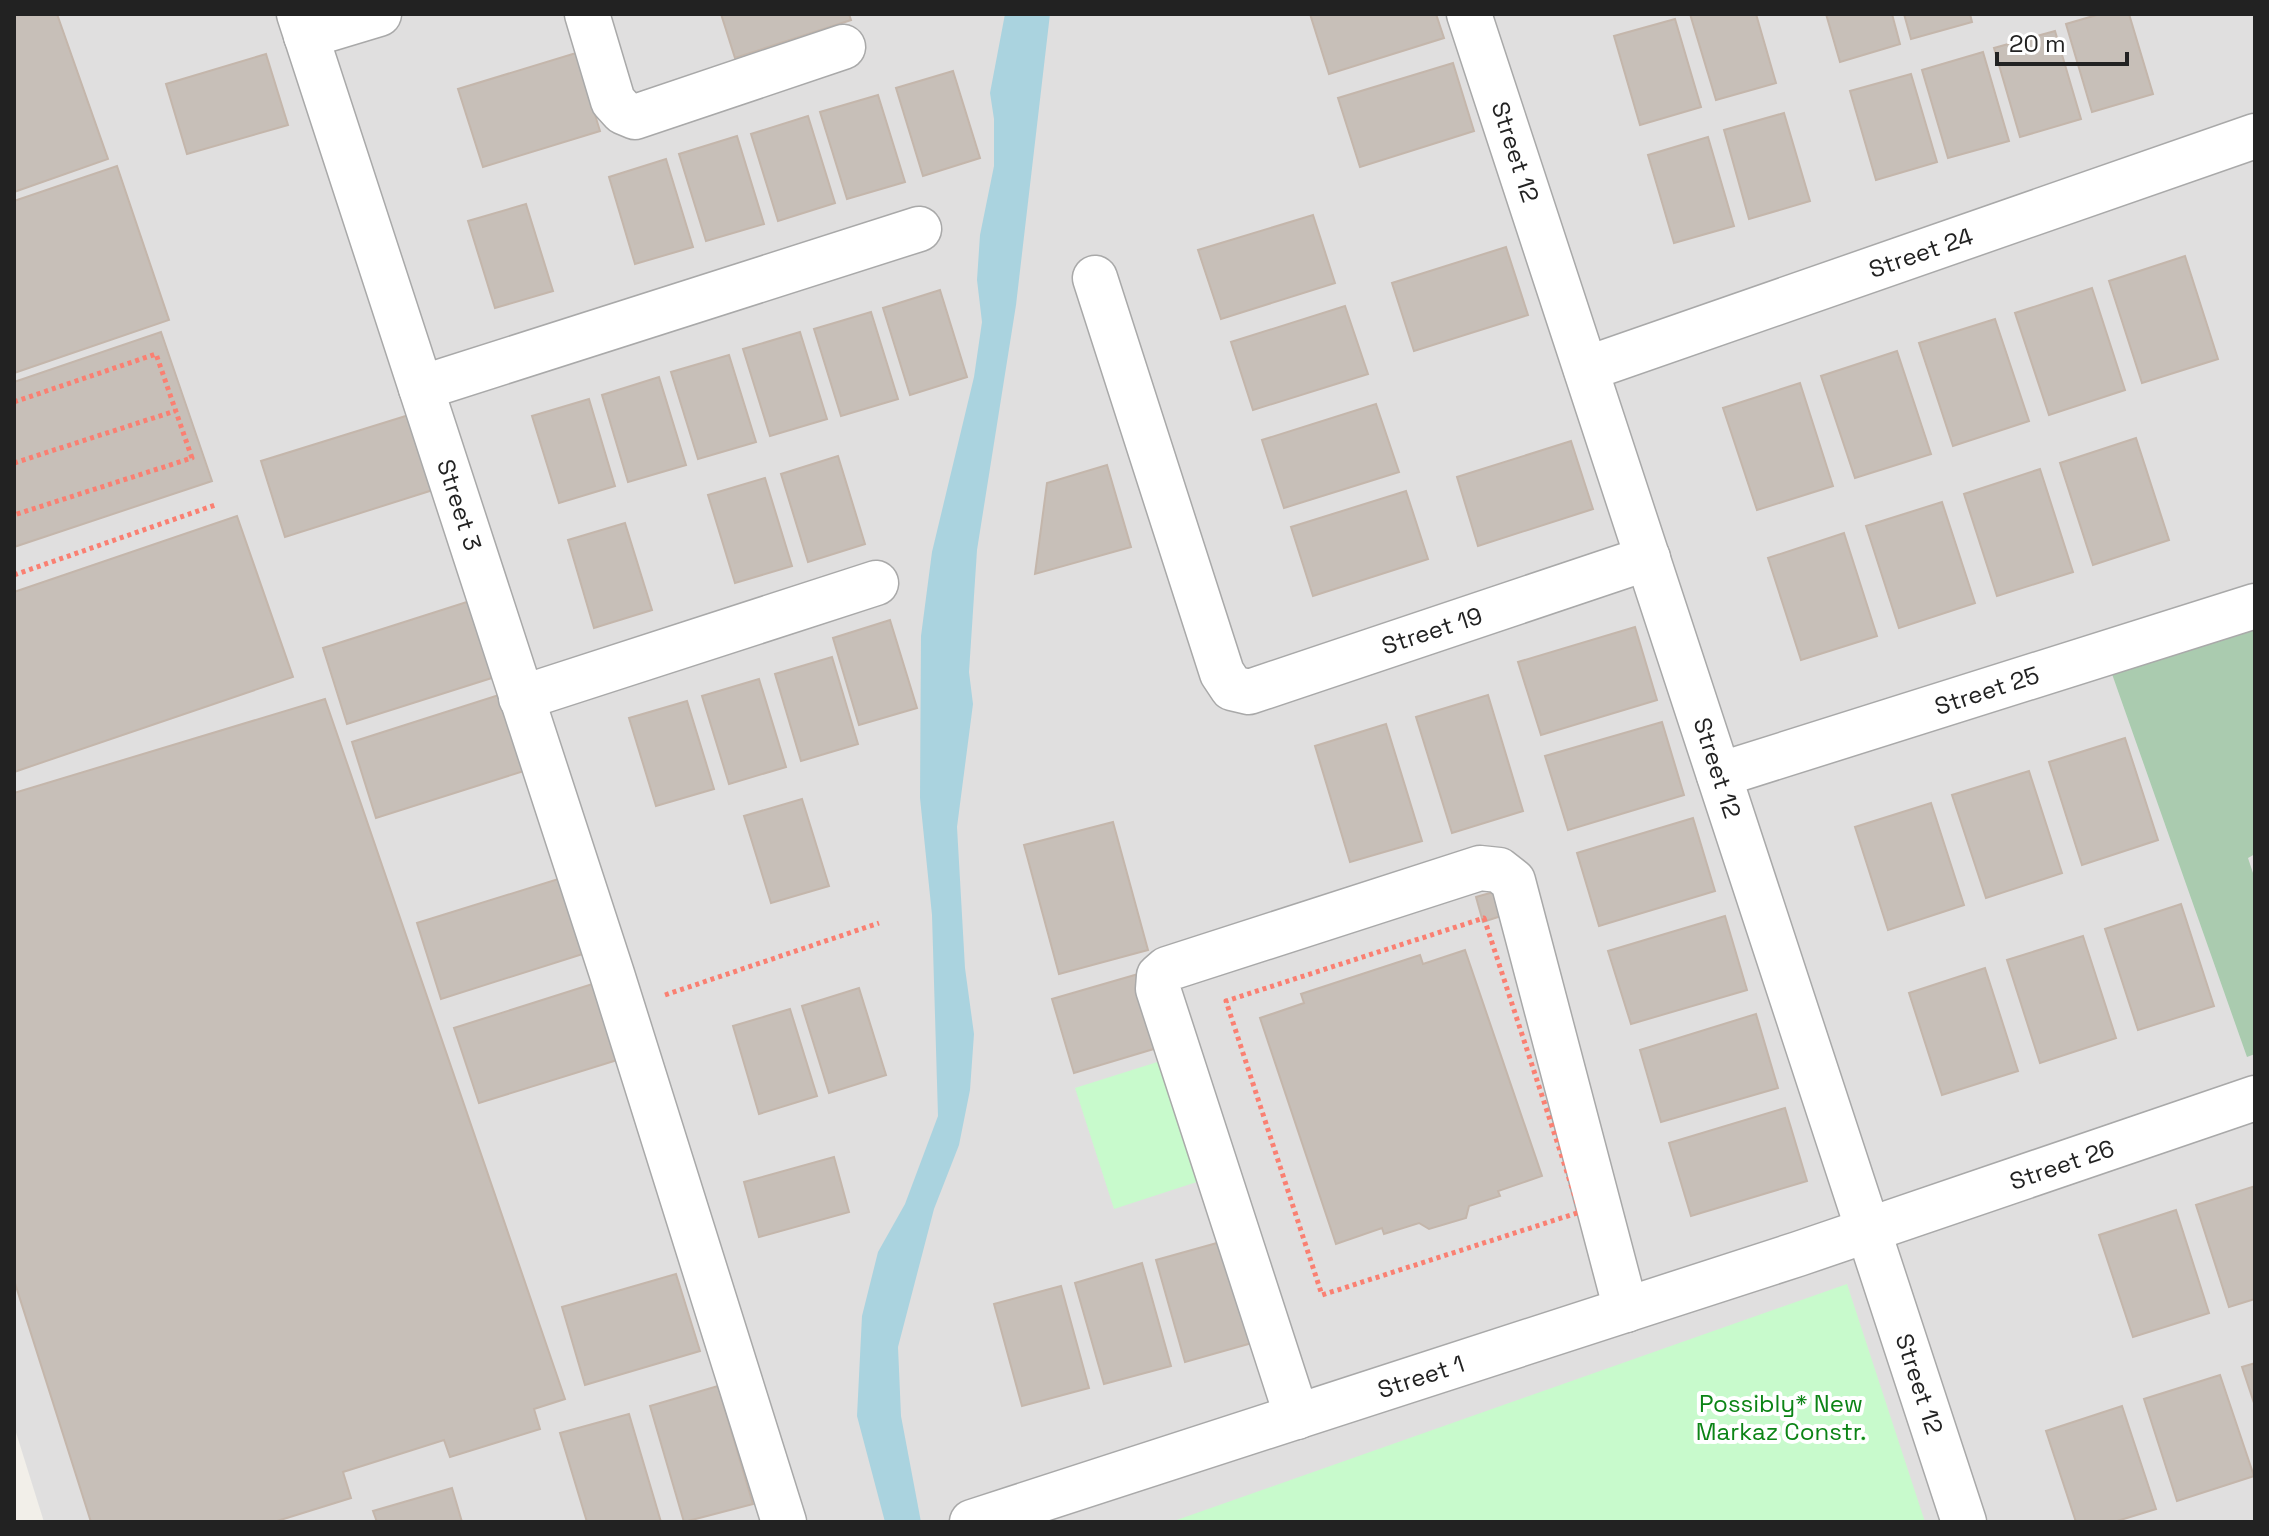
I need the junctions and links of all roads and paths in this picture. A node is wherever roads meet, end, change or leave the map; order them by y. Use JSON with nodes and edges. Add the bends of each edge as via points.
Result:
{"nodes":[{"id":1,"x":379,"y":14,"type":"edge"},
{"id":2,"x":587,"y":14,"type":"edge"},
{"id":3,"x":1469,"y":14,"type":"edge"},
{"id":4,"x":303,"y":25,"type":"edge"},
{"id":5,"x":843,"y":47,"type":"dead end"},
{"id":6,"x":2255,"y":136,"type":"edge"},
{"id":7,"x":919,"y":229,"type":"dead end"},
{"id":8,"x":1095,"y":278,"type":"dead end"},
{"id":9,"x":1586,"y":369,"type":"junction"},
{"id":10,"x":421,"y":388,"type":"junction"},
{"id":11,"x":14,"y":402,"type":"edge"},
{"id":12,"x":175,"y":411,"type":"junction"},
{"id":13,"x":14,"y":463,"type":"edge"},
{"id":14,"x":218,"y":504,"type":"dead end"},
{"id":15,"x":14,"y":515,"type":"edge"},
{"id":16,"x":1648,"y":558,"type":"junction"},
{"id":17,"x":14,"y":575,"type":"edge"},
{"id":18,"x":876,"y":583,"type":"dead end"},
{"id":19,"x":2255,"y":606,"type":"edge"},
{"id":20,"x":521,"y":698,"type":"junction"},
{"id":21,"x":1719,"y":775,"type":"junction"},
{"id":22,"x":879,"y":923,"type":"dead end"},
{"id":23,"x":617,"y":992,"type":"junction"},
{"id":24,"x":2255,"y":1098,"type":"edge"},
{"id":25,"x":1580,"y":1212,"type":"joint"},
{"id":26,"x":1868,"y":1229,"type":"junction"},
{"id":27,"x":1626,"y":1310,"type":"junction"},
{"id":28,"x":1297,"y":1417,"type":"junction"},
{"id":29,"x":784,"y":1522,"type":"edge"},
{"id":30,"x":972,"y":1522,"type":"edge"},
{"id":31,"x":1964,"y":1522,"type":"edge"}],
"edges":[{"from":1,"to":4,"type":"street"},
{"from":2,"to":5,"type":"street","via":[[613,101],[635,117]]},
{"from":3,"to":9,"type":"street","name":"Street 12"},
{"from":4,"to":10,"type":"street","name":"Street 3"},
{"from":6,"to":9,"type":"street","name":"Street 24"},
{"from":7,"to":10,"type":"street"},
{"from":8,"to":16,"type":"street","name":"Street 19","via":[[1222,673],[1232,688],[1249,692]]},
{"from":9,"to":16,"type":"street","name":"Street 12"},
{"from":10,"to":20,"type":"street","name":"Street 3"},
{"from":11,"to":12,"type":"path","via":[[156,354]]},
{"from":12,"to":13,"type":"path"},
{"from":12,"to":15,"type":"path","via":[[192,458]]},
{"from":14,"to":17,"type":"path"},
{"from":16,"to":21,"type":"street","name":"Street 12"},
{"from":18,"to":20,"type":"street"},
{"from":19,"to":21,"type":"street","name":"Street 25"},
{"from":20,"to":23,"type":"street","name":"Street 3"},
{"from":21,"to":26,"type":"street","name":"Street 12"},
{"from":22,"to":23,"type":"path"},
{"from":23,"to":29,"type":"street","name":"Street 3"},
{"from":24,"to":26,"type":"street","name":"Street 26"},
{"from":25,"to":25,"type":"path","via":[[1322,1295],[1226,1001],[1484,918]]},
{"from":26,"to":27,"type":"street","name":"Street 1"},
{"from":26,"to":31,"type":"street","name":"Street 12"},
{"from":27,"to":28,"type":"street","name":"Street 1"},
{"from":27,"to":28,"type":"street","via":[[1513,881],[1499,870],[1480,868],[1167,969],[1159,976],[1158,989]]},
{"from":28,"to":30,"type":"street","name":"Street 1"}]}
